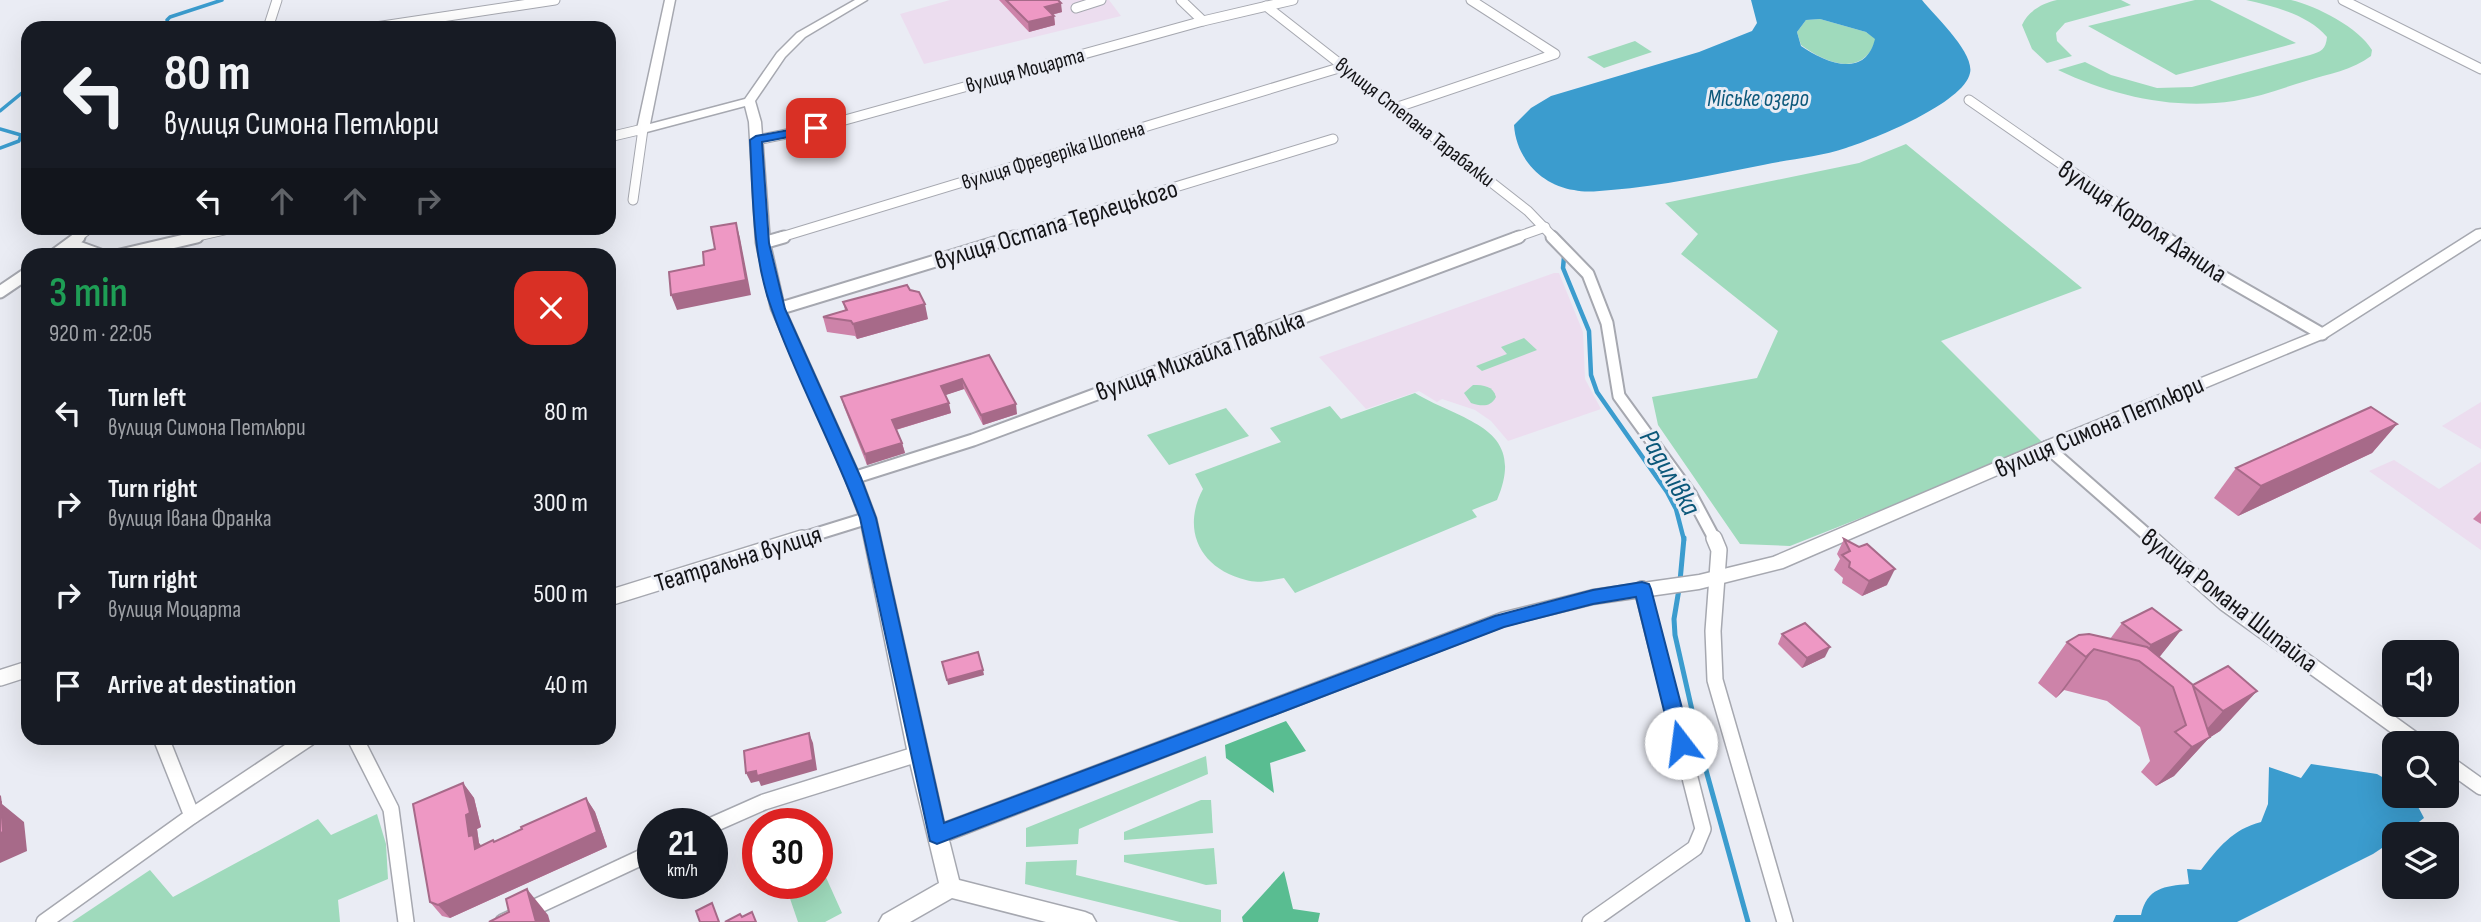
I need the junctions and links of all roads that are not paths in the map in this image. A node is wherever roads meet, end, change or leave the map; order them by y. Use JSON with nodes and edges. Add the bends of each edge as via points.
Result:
{"nodes":[{"id":1,"x":277,"y":0,"type":"edge"},
{"id":2,"x":555,"y":0,"type":"edge"},
{"id":3,"x":670,"y":0,"type":"edge"},
{"id":4,"x":862,"y":0,"type":"edge"},
{"id":5,"x":1101,"y":0,"type":"edge"},
{"id":6,"x":1181,"y":0,"type":"edge"},
{"id":7,"x":1293,"y":0,"type":"edge"},
{"id":8,"x":1471,"y":0,"type":"edge"},
{"id":9,"x":2343,"y":0,"type":"edge"},
{"id":10,"x":1266,"y":6,"type":"junction"},
{"id":11,"x":1076,"y":8,"type":"dead end"},
{"id":12,"x":270,"y":21,"type":"edge"},
{"id":13,"x":416,"y":21,"type":"edge"},
{"id":14,"x":1203,"y":21,"type":"junction"},
{"id":15,"x":1342,"y":67,"type":"junction"},
{"id":16,"x":2481,"y":69,"type":"edge"},
{"id":17,"x":1969,"y":100,"type":"dead end"},
{"id":18,"x":749,"y":101,"type":"junction"},
{"id":19,"x":1395,"y":108,"type":"junction"},
{"id":20,"x":643,"y":129,"type":"junction"},
{"id":21,"x":616,"y":135,"type":"edge"},
{"id":22,"x":1333,"y":139,"type":"dead end"},
{"id":23,"x":756,"y":140,"type":"junction"},
{"id":24,"x":633,"y":200,"type":"dead end"},
{"id":25,"x":1545,"y":227,"type":"junction"},
{"id":26,"x":2481,"y":233,"type":"edge"},
{"id":27,"x":81,"y":235,"type":"edge"},
{"id":28,"x":204,"y":235,"type":"edge"},
{"id":29,"x":70,"y":243,"type":"junction"},
{"id":30,"x":763,"y":243,"type":"junction"},
{"id":31,"x":63,"y":248,"type":"edge"},
{"id":32,"x":83,"y":248,"type":"edge"},
{"id":33,"x":149,"y":248,"type":"edge"},
{"id":34,"x":21,"y":278,"type":"edge"},
{"id":35,"x":0,"y":292,"type":"edge"},
{"id":36,"x":778,"y":309,"type":"junction"},
{"id":37,"x":2322,"y":334,"type":"junction"},
{"id":38,"x":2047,"y":447,"type":"junction"},
{"id":39,"x":853,"y":478,"type":"junction"},
{"id":40,"x":868,"y":518,"type":"junction"},
{"id":41,"x":1719,"y":576,"type":"junction"},
{"id":42,"x":1642,"y":589,"type":"junction"},
{"id":43,"x":616,"y":596,"type":"edge"},
{"id":44,"x":21,"y":671,"type":"edge"},
{"id":45,"x":0,"y":678,"type":"edge"},
{"id":46,"x":2402,"y":731,"type":"edge"},
{"id":47,"x":163,"y":745,"type":"edge"},
{"id":48,"x":298,"y":745,"type":"edge"},
{"id":49,"x":359,"y":745,"type":"edge"},
{"id":50,"x":918,"y":754,"type":"junction"},
{"id":51,"x":2459,"y":771,"type":"edge"},
{"id":52,"x":2481,"y":787,"type":"edge"},
{"id":53,"x":192,"y":816,"type":"junction"},
{"id":54,"x":728,"y":818,"type":"edge"},
{"id":55,"x":937,"y":835,"type":"junction"},
{"id":56,"x":637,"y":859,"type":"edge"},
{"id":57,"x":950,"y":888,"type":"junction"},
{"id":58,"x":44,"y":922,"type":"edge"},
{"id":59,"x":406,"y":922,"type":"edge"},
{"id":60,"x":503,"y":922,"type":"edge"},
{"id":61,"x":890,"y":922,"type":"edge"},
{"id":62,"x":1085,"y":922,"type":"edge"},
{"id":63,"x":1590,"y":922,"type":"edge"},
{"id":64,"x":1785,"y":922,"type":"edge"}],
"edges":[{"from":1,"to":12,"type":"street"},
{"from":2,"to":13,"type":"street"},
{"from":3,"to":20,"type":"street"},
{"from":4,"to":18,"type":"street","via":[[801,35]]},
{"from":5,"to":11,"type":"street"},
{"from":6,"to":14,"type":"street"},
{"from":7,"to":10,"type":"street","name":"вулиця Моцарта"},
{"from":8,"to":19,"type":"street","via":[[1555,54]]},
{"from":9,"to":16,"type":"street"},
{"from":10,"to":14,"type":"street","name":"вулиця Моцарта"},
{"from":10,"to":15,"type":"street","name":"вулиця Степана Тарабалки"},
{"from":14,"to":23,"type":"street","name":"вулиця Моцарта","via":[[816,128]]},
{"from":15,"to":19,"type":"street","name":"вулиця Степана Тарабалки"},
{"from":15,"to":30,"type":"street","name":"вулиця Фредеріка Шопена"},
{"from":17,"to":37,"type":"street","name":"вулиця Короля Данила","via":[[2223,277]]},
{"from":18,"to":20,"type":"street"},
{"from":18,"to":23,"type":"street"},
{"from":19,"to":25,"type":"street","name":"вулиця Степана Тарабалки"},
{"from":20,"to":21,"type":"street"},
{"from":20,"to":24,"type":"street"},
{"from":22,"to":36,"type":"street","name":"вулиця Остапа Терлецького"},
{"from":23,"to":30,"type":"street"},
{"from":25,"to":39,"type":"street","name":"вулиця Михайла Павлика","via":[[973,440]]},
{"from":25,"to":41,"type":"street","name":"вулиця Степана Тарабалки","via":[[1581,264],[1594,285],[1607,323],[1619,396],[1705,518],[1719,550]]},
{"from":26,"to":37,"type":"street","name":"вулиця Симона Петлюри"},
{"from":27,"to":29,"type":"street"},
{"from":28,"to":33,"type":"street"},
{"from":29,"to":31,"type":"street"},
{"from":29,"to":32,"type":"street"},
{"from":30,"to":36,"type":"street"},
{"from":34,"to":35,"type":"street"},
{"from":36,"to":39,"type":"street"},
{"from":37,"to":38,"type":"street","name":"вулиця Симона Петлюри"},
{"from":38,"to":41,"type":"street","name":"вулиця Симона Петлюри","via":[[1777,563]]},
{"from":38,"to":46,"type":"street","name":"вулиця Романа Шипайла","via":[[2226,604]]},
{"from":39,"to":40,"type":"street"},
{"from":40,"to":43,"type":"street","name":"Театральна вулиця"},
{"from":40,"to":50,"type":"street"},
{"from":41,"to":42,"type":"street","name":"вулиця Симона Петлюри"},
{"from":41,"to":64,"type":"street","via":[[1713,631],[1715,680]]},
{"from":42,"to":55,"type":"street","via":[[1501,621]]},
{"from":42,"to":63,"type":"street","via":[[1703,829],[1695,848]]},
{"from":44,"to":45,"type":"street"},
{"from":47,"to":53,"type":"street"},
{"from":48,"to":53,"type":"street"},
{"from":49,"to":59,"type":"street","via":[[391,809]]},
{"from":50,"to":54,"type":"street","via":[[764,802]]},
{"from":50,"to":55,"type":"street"},
{"from":51,"to":52,"type":"street"},
{"from":53,"to":58,"type":"street"},
{"from":55,"to":57,"type":"street"},
{"from":56,"to":60,"type":"street"},
{"from":57,"to":61,"type":"street"},
{"from":57,"to":62,"type":"street"}]}
